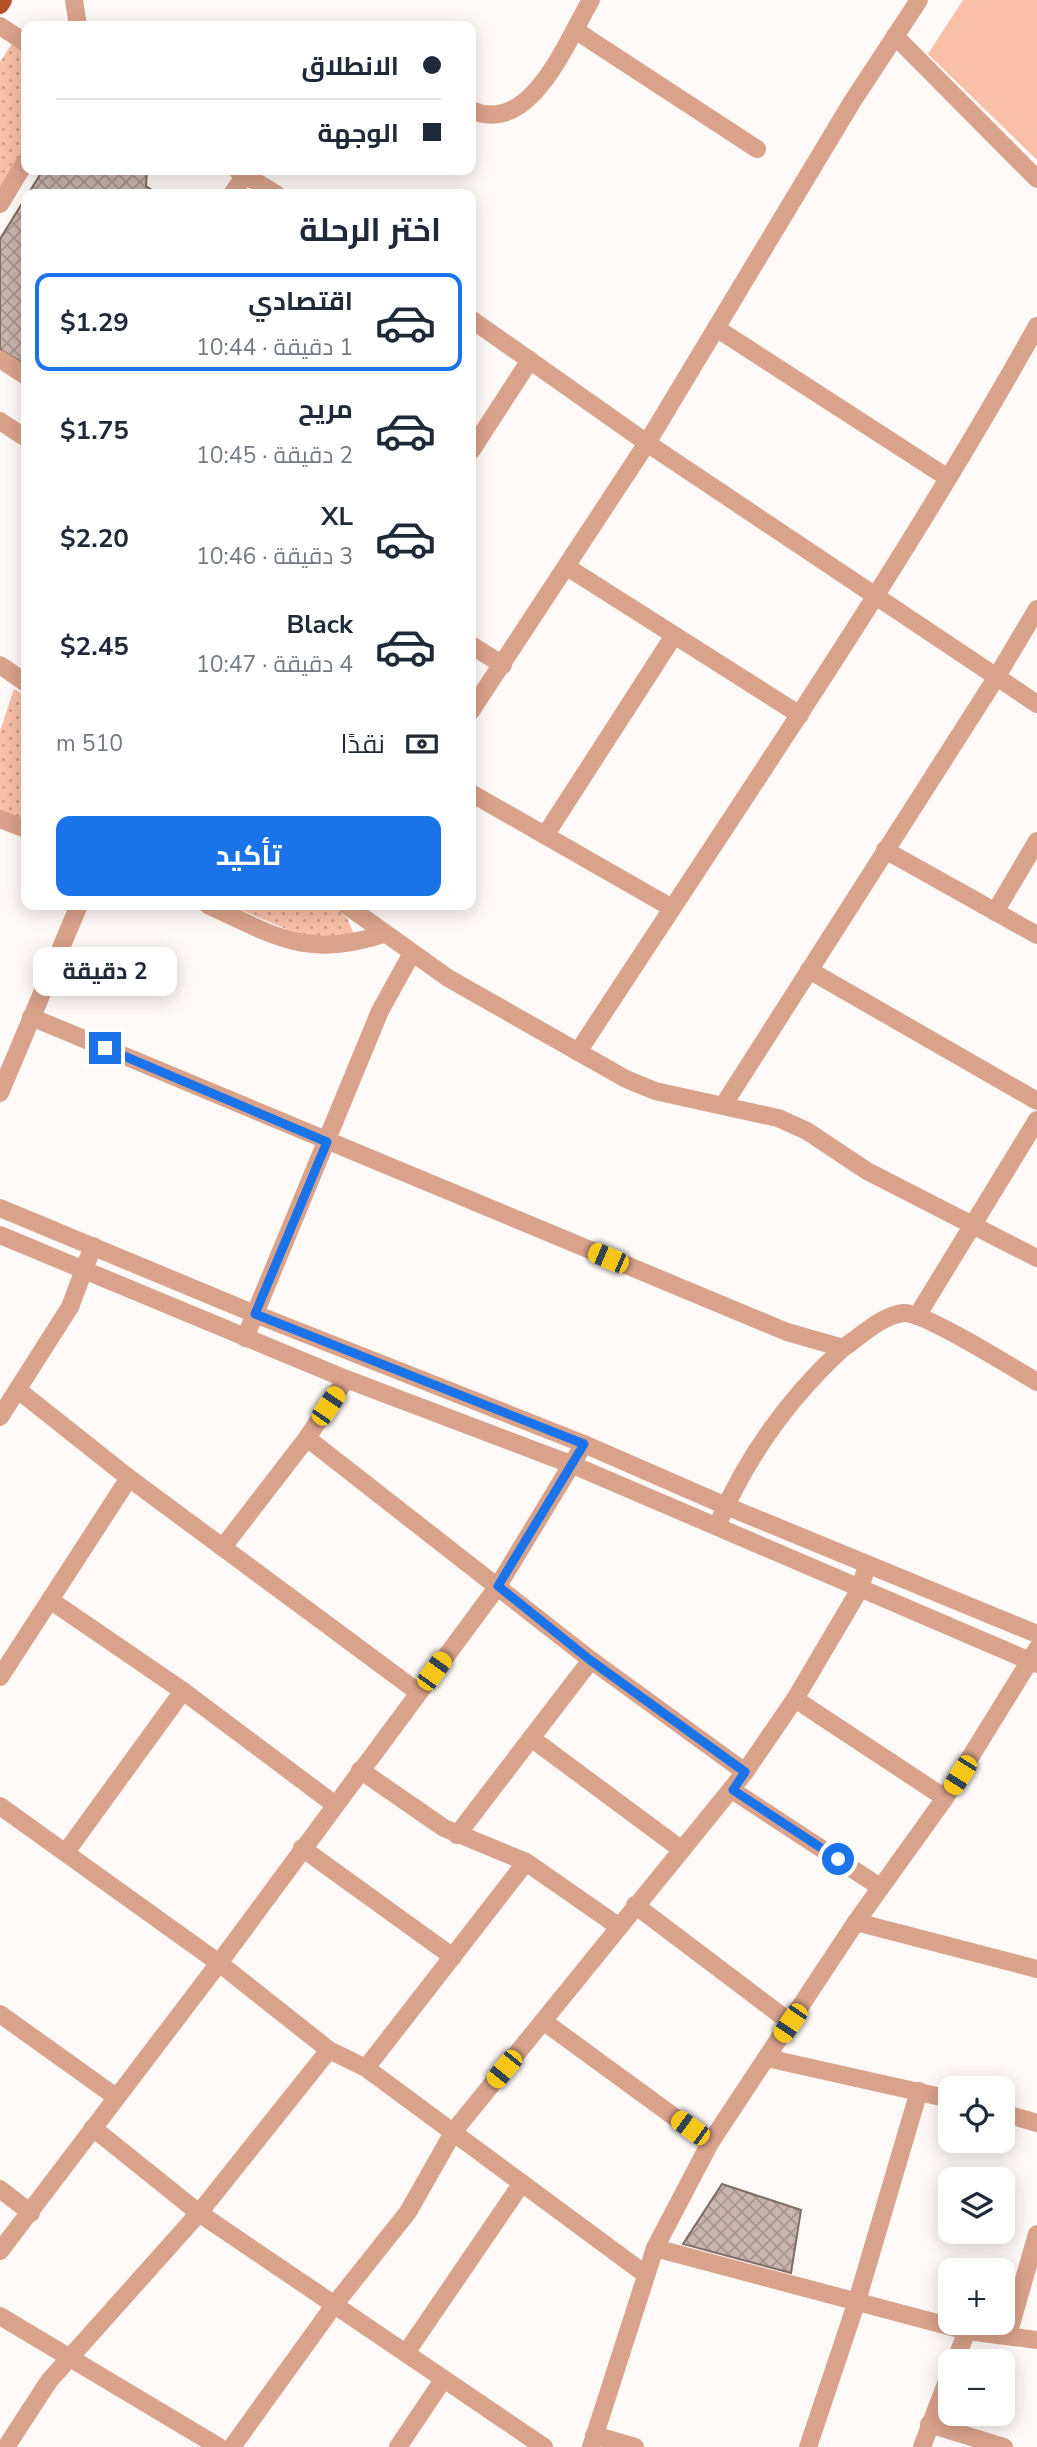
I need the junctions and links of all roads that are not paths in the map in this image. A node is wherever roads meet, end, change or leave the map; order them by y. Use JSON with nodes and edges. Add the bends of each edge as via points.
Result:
{"nodes":[{"id":1,"x":3,"y":0,"type":"edge"},
{"id":2,"x":74,"y":0,"type":"edge"},
{"id":3,"x":591,"y":0,"type":"edge"},
{"id":4,"x":919,"y":0,"type":"edge"},
{"id":5,"x":0,"y":5,"type":"edge"},
{"id":6,"x":77,"y":21,"type":"edge"},
{"id":7,"x":0,"y":26,"type":"edge"},
{"id":8,"x":575,"y":30,"type":"junction"},
{"id":9,"x":895,"y":36,"type":"junction"},
{"id":10,"x":21,"y":40,"type":"edge"},
{"id":11,"x":476,"y":111,"type":"edge"},
{"id":12,"x":757,"y":149,"type":"dead end"},
{"id":13,"x":21,"y":169,"type":"edge"},
{"id":14,"x":246,"y":175,"type":"edge"},
{"id":15,"x":1037,"y":179,"type":"edge"},
{"id":16,"x":268,"y":189,"type":"edge"},
{"id":17,"x":0,"y":204,"type":"edge"},
{"id":18,"x":476,"y":322,"type":"edge"},
{"id":19,"x":1037,"y":326,"type":"edge"},
{"id":20,"x":716,"y":328,"type":"junction"},
{"id":21,"x":0,"y":359,"type":"edge"},
{"id":22,"x":530,"y":360,"type":"junction"},
{"id":23,"x":21,"y":373,"type":"edge"},
{"id":24,"x":0,"y":421,"type":"edge"},
{"id":25,"x":21,"y":435,"type":"edge"},
{"id":26,"x":476,"y":443,"type":"edge"},
{"id":27,"x":647,"y":443,"type":"junction"},
{"id":28,"x":948,"y":478,"type":"junction"},
{"id":29,"x":568,"y":567,"type":"junction"},
{"id":30,"x":875,"y":596,"type":"junction"},
{"id":31,"x":1037,"y":609,"type":"edge"},
{"id":32,"x":673,"y":637,"type":"junction"},
{"id":33,"x":476,"y":648,"type":"edge"},
{"id":34,"x":503,"y":665,"type":"junction"},
{"id":35,"x":2,"y":673,"type":"edge"},
{"id":36,"x":996,"y":678,"type":"junction"},
{"id":37,"x":21,"y":681,"type":"edge"},
{"id":38,"x":476,"y":704,"type":"edge"},
{"id":39,"x":1037,"y":704,"type":"edge"},
{"id":40,"x":800,"y":715,"type":"junction"},
{"id":41,"x":476,"y":796,"type":"edge"},
{"id":42,"x":0,"y":819,"type":"edge"},
{"id":43,"x":21,"y":827,"type":"edge"},
{"id":44,"x":546,"y":834,"type":"junction"},
{"id":45,"x":1037,"y":841,"type":"edge"},
{"id":46,"x":885,"y":850,"type":"junction"},
{"id":47,"x":672,"y":908,"type":"junction"},
{"id":48,"x":77,"y":910,"type":"edge"},
{"id":49,"x":220,"y":910,"type":"edge"},
{"id":50,"x":353,"y":910,"type":"edge"},
{"id":51,"x":995,"y":912,"type":"junction"},
{"id":52,"x":384,"y":934,"type":"junction"},
{"id":53,"x":1037,"y":934,"type":"edge"},
{"id":54,"x":412,"y":953,"type":"junction"},
{"id":55,"x":809,"y":970,"type":"junction"},
{"id":56,"x":32,"y":1017,"type":"junction"},
{"id":57,"x":578,"y":1052,"type":"junction"},
{"id":58,"x":0,"y":1093,"type":"edge"},
{"id":59,"x":1037,"y":1101,"type":"edge"},
{"id":60,"x":724,"y":1104,"type":"junction"},
{"id":61,"x":1037,"y":1120,"type":"edge"},
{"id":62,"x":327,"y":1142,"type":"junction"},
{"id":63,"x":0,"y":1208,"type":"edge"},
{"id":64,"x":975,"y":1224,"type":"junction"},
{"id":65,"x":0,"y":1236,"type":"edge"},
{"id":66,"x":93,"y":1246,"type":"junction"},
{"id":67,"x":1037,"y":1258,"type":"edge"},
{"id":68,"x":83,"y":1269,"type":"junction"},
{"id":69,"x":255,"y":1314,"type":"junction"},
{"id":70,"x":917,"y":1315,"type":"junction"},
{"id":71,"x":244,"y":1338,"type":"junction"},
{"id":72,"x":843,"y":1348,"type":"junction"},
{"id":73,"x":346,"y":1379,"type":"junction"},
{"id":74,"x":1037,"y":1382,"type":"edge"},
{"id":75,"x":18,"y":1390,"type":"junction"},
{"id":76,"x":0,"y":1417,"type":"edge"},
{"id":77,"x":307,"y":1438,"type":"junction"},
{"id":78,"x":584,"y":1444,"type":"junction"},
{"id":79,"x":573,"y":1465,"type":"junction"},
{"id":80,"x":129,"y":1478,"type":"junction"},
{"id":81,"x":726,"y":1506,"type":"junction"},
{"id":82,"x":717,"y":1526,"type":"junction"},
{"id":83,"x":223,"y":1548,"type":"junction"},
{"id":84,"x":867,"y":1565,"type":"junction"},
{"id":85,"x":498,"y":1586,"type":"junction"},
{"id":86,"x":860,"y":1589,"type":"junction"},
{"id":87,"x":50,"y":1600,"type":"junction"},
{"id":88,"x":1037,"y":1634,"type":"edge"},
{"id":89,"x":1035,"y":1658,"type":"edge"},
{"id":90,"x":590,"y":1660,"type":"junction"},
{"id":91,"x":0,"y":1677,"type":"edge"},
{"id":92,"x":183,"y":1690,"type":"junction"},
{"id":93,"x":418,"y":1692,"type":"junction"},
{"id":94,"x":795,"y":1699,"type":"junction"},
{"id":95,"x":531,"y":1738,"type":"junction"},
{"id":96,"x":360,"y":1770,"type":"junction"},
{"id":97,"x":745,"y":1772,"type":"junction"},
{"id":98,"x":733,"y":1790,"type":"junction"},
{"id":99,"x":945,"y":1798,"type":"junction"},
{"id":100,"x":334,"y":1804,"type":"junction"},
{"id":101,"x":0,"y":1807,"type":"edge"},
{"id":102,"x":457,"y":1835,"type":"junction"},
{"id":103,"x":302,"y":1849,"type":"junction"},
{"id":104,"x":682,"y":1850,"type":"junction"},
{"id":105,"x":66,"y":1852,"type":"junction"},
{"id":106,"x":526,"y":1861,"type":"junction"},
{"id":107,"x":880,"y":1887,"type":"junction"},
{"id":108,"x":635,"y":1905,"type":"junction"},
{"id":109,"x":856,"y":1922,"type":"junction"},
{"id":110,"x":618,"y":1926,"type":"junction"},
{"id":111,"x":453,"y":1957,"type":"junction"},
{"id":112,"x":219,"y":1963,"type":"junction"},
{"id":113,"x":1037,"y":1969,"type":"edge"},
{"id":114,"x":0,"y":2014,"type":"edge"},
{"id":115,"x":543,"y":2021,"type":"junction"},
{"id":116,"x":790,"y":2023,"type":"junction"},
{"id":117,"x":330,"y":2050,"type":"junction"},
{"id":118,"x":767,"y":2058,"type":"junction"},
{"id":119,"x":366,"y":2068,"type":"junction"},
{"id":120,"x":919,"y":2091,"type":"junction"},
{"id":121,"x":938,"y":2096,"type":"edge"},
{"id":122,"x":116,"y":2097,"type":"junction"},
{"id":123,"x":1015,"y":2117,"type":"edge"},
{"id":124,"x":1037,"y":2123,"type":"edge"},
{"id":125,"x":93,"y":2128,"type":"junction"},
{"id":126,"x":454,"y":2132,"type":"junction"},
{"id":127,"x":710,"y":2143,"type":"junction"},
{"id":128,"x":522,"y":2183,"type":"junction"},
{"id":129,"x":0,"y":2189,"type":"edge"},
{"id":130,"x":31,"y":2213,"type":"junction"},
{"id":131,"x":199,"y":2213,"type":"junction"},
{"id":132,"x":1037,"y":2234,"type":"edge"},
{"id":133,"x":655,"y":2248,"type":"junction"},
{"id":134,"x":0,"y":2251,"type":"edge"},
{"id":135,"x":645,"y":2274,"type":"junction"},
{"id":136,"x":857,"y":2301,"type":"junction"},
{"id":137,"x":335,"y":2304,"type":"junction"},
{"id":138,"x":1015,"y":2311,"type":"edge"},
{"id":139,"x":0,"y":2316,"type":"edge"},
{"id":140,"x":938,"y":2323,"type":"edge"},
{"id":141,"x":1008,"y":2335,"type":"edge"},
{"id":142,"x":1037,"y":2340,"type":"edge"},
{"id":143,"x":406,"y":2353,"type":"junction"},
{"id":144,"x":68,"y":2357,"type":"junction"},
{"id":145,"x":443,"y":2380,"type":"junction"},
{"id":146,"x":938,"y":2402,"type":"edge"},
{"id":147,"x":929,"y":2424,"type":"junction"},
{"id":148,"x":593,"y":2441,"type":"edge"},
{"id":149,"x":6,"y":2447,"type":"edge"},
{"id":150,"x":219,"y":2447,"type":"edge"},
{"id":151,"x":232,"y":2447,"type":"edge"},
{"id":152,"x":398,"y":2447,"type":"edge"},
{"id":153,"x":544,"y":2447,"type":"edge"},
{"id":154,"x":635,"y":2447,"type":"edge"},
{"id":155,"x":808,"y":2447,"type":"edge"},
{"id":156,"x":922,"y":2447,"type":"edge"},
{"id":157,"x":1004,"y":2447,"type":"edge"}],
"edges":[{"from":1,"to":5,"type":"main road"},
{"from":2,"to":6,"type":"street"},
{"from":3,"to":8,"type":"street"},
{"from":4,"to":9,"type":"street"},
{"from":7,"to":10,"type":"street"},
{"from":8,"to":11,"type":"street","via":[[541,84],[514,110],[496,117]]},
{"from":8,"to":12,"type":"street"},
{"from":9,"to":15,"type":"street"},
{"from":9,"to":20,"type":"street"},
{"from":13,"to":17,"type":"street"},
{"from":14,"to":16,"type":"street"},
{"from":18,"to":22,"type":"street"},
{"from":19,"to":28,"type":"street"},
{"from":20,"to":27,"type":"street"},
{"from":20,"to":28,"type":"street"},
{"from":21,"to":23,"type":"street"},
{"from":22,"to":26,"type":"street"},
{"from":22,"to":27,"type":"street"},
{"from":24,"to":25,"type":"street"},
{"from":27,"to":29,"type":"street"},
{"from":27,"to":30,"type":"street"},
{"from":28,"to":30,"type":"street"},
{"from":29,"to":32,"type":"street"},
{"from":29,"to":34,"type":"street"},
{"from":30,"to":36,"type":"street"},
{"from":30,"to":40,"type":"street"},
{"from":31,"to":36,"type":"street"},
{"from":32,"to":40,"type":"street"},
{"from":32,"to":44,"type":"street"},
{"from":33,"to":34,"type":"street"},
{"from":34,"to":38,"type":"street"},
{"from":35,"to":37,"type":"street"},
{"from":36,"to":39,"type":"street"},
{"from":36,"to":46,"type":"street"},
{"from":40,"to":47,"type":"street"},
{"from":41,"to":44,"type":"street"},
{"from":42,"to":43,"type":"street"},
{"from":44,"to":47,"type":"street"},
{"from":45,"to":51,"type":"street"},
{"from":46,"to":51,"type":"street"},
{"from":46,"to":55,"type":"street"},
{"from":47,"to":57,"type":"street"},
{"from":48,"to":56,"type":"street"},
{"from":49,"to":52,"type":"street","via":[[305,945],[341,946]]},
{"from":50,"to":52,"type":"street"},
{"from":51,"to":53,"type":"street"},
{"from":52,"to":54,"type":"street"},
{"from":54,"to":57,"type":"street"},
{"from":54,"to":62,"type":"street","via":[[380,1011]]},
{"from":55,"to":59,"type":"street"},
{"from":55,"to":60,"type":"street"},
{"from":56,"to":58,"type":"street"},
{"from":56,"to":62,"type":"street"},
{"from":57,"to":60,"type":"street","via":[[655,1091]]},
{"from":60,"to":64,"type":"street","via":[[797,1127],[867,1171]]},
{"from":61,"to":64,"type":"street"},
{"from":62,"to":69,"type":"street"},
{"from":62,"to":72,"type":"street","via":[[787,1332]]},
{"from":63,"to":66,"type":"street"},
{"from":64,"to":67,"type":"street"},
{"from":64,"to":70,"type":"street"},
{"from":65,"to":68,"type":"street"},
{"from":66,"to":68,"type":"street"},
{"from":66,"to":69,"type":"street"},
{"from":68,"to":71,"type":"street"},
{"from":68,"to":75,"type":"street","via":[[70,1307]]},
{"from":69,"to":71,"type":"street"},
{"from":69,"to":78,"type":"street"},
{"from":70,"to":72,"type":"street","via":[[883,1319]]},
{"from":70,"to":74,"type":"street"},
{"from":71,"to":73,"type":"street"},
{"from":72,"to":81,"type":"street","via":[[798,1392],[746,1464]]},
{"from":73,"to":77,"type":"street"},
{"from":73,"to":79,"type":"street"},
{"from":75,"to":76,"type":"street"},
{"from":75,"to":80,"type":"street"},
{"from":77,"to":83,"type":"street"},
{"from":77,"to":85,"type":"street"},
{"from":78,"to":79,"type":"street"},
{"from":78,"to":81,"type":"street"},
{"from":79,"to":82,"type":"street"},
{"from":79,"to":85,"type":"street"},
{"from":80,"to":83,"type":"street"},
{"from":80,"to":87,"type":"street"},
{"from":81,"to":82,"type":"street"},
{"from":81,"to":84,"type":"street"},
{"from":82,"to":86,"type":"street"},
{"from":83,"to":93,"type":"street"},
{"from":84,"to":86,"type":"street"},
{"from":84,"to":88,"type":"street"},
{"from":85,"to":90,"type":"street"},
{"from":85,"to":93,"type":"street"},
{"from":86,"to":89,"type":"street"},
{"from":86,"to":94,"type":"street"},
{"from":87,"to":91,"type":"street"},
{"from":87,"to":92,"type":"street"},
{"from":89,"to":99,"type":"street"},
{"from":90,"to":95,"type":"street"},
{"from":90,"to":97,"type":"street"},
{"from":92,"to":100,"type":"street"},
{"from":92,"to":105,"type":"street"},
{"from":93,"to":96,"type":"street"},
{"from":94,"to":97,"type":"street"},
{"from":94,"to":99,"type":"street"},
{"from":95,"to":102,"type":"street"},
{"from":95,"to":104,"type":"street"},
{"from":96,"to":100,"type":"street"},
{"from":96,"to":102,"type":"street"},
{"from":97,"to":98,"type":"street"},
{"from":98,"to":104,"type":"street"},
{"from":98,"to":107,"type":"street"},
{"from":99,"to":107,"type":"street"},
{"from":100,"to":103,"type":"street"},
{"from":101,"to":105,"type":"street"},
{"from":102,"to":106,"type":"street"},
{"from":103,"to":111,"type":"street"},
{"from":103,"to":112,"type":"street"},
{"from":104,"to":108,"type":"street"},
{"from":105,"to":112,"type":"street"},
{"from":106,"to":110,"type":"street"},
{"from":106,"to":111,"type":"street"},
{"from":107,"to":109,"type":"street"},
{"from":108,"to":110,"type":"street"},
{"from":108,"to":116,"type":"street"},
{"from":109,"to":113,"type":"street"},
{"from":109,"to":116,"type":"street"},
{"from":110,"to":115,"type":"street"},
{"from":111,"to":119,"type":"street"},
{"from":112,"to":117,"type":"street"},
{"from":112,"to":122,"type":"street"},
{"from":114,"to":122,"type":"street"},
{"from":115,"to":126,"type":"street"},
{"from":115,"to":127,"type":"street"},
{"from":116,"to":118,"type":"street"},
{"from":117,"to":119,"type":"street"},
{"from":117,"to":131,"type":"street"},
{"from":118,"to":120,"type":"street"},
{"from":118,"to":127,"type":"street"},
{"from":119,"to":126,"type":"street"},
{"from":120,"to":121,"type":"street"},
{"from":120,"to":136,"type":"street"},
{"from":122,"to":125,"type":"street"},
{"from":123,"to":124,"type":"street"},
{"from":125,"to":130,"type":"street"},
{"from":125,"to":131,"type":"street"},
{"from":126,"to":128,"type":"street"},
{"from":126,"to":137,"type":"street","via":[[408,2212]]},
{"from":127,"to":133,"type":"street"},
{"from":128,"to":135,"type":"street"},
{"from":128,"to":143,"type":"street"},
{"from":129,"to":130,"type":"street"},
{"from":130,"to":134,"type":"street"},
{"from":131,"to":137,"type":"street"},
{"from":131,"to":144,"type":"street"},
{"from":132,"to":138,"type":"street"},
{"from":133,"to":135,"type":"street"},
{"from":133,"to":136,"type":"street"},
{"from":135,"to":148,"type":"street"},
{"from":136,"to":140,"type":"street"},
{"from":136,"to":155,"type":"street"},
{"from":137,"to":143,"type":"street"},
{"from":137,"to":151,"type":"street"},
{"from":139,"to":144,"type":"street"},
{"from":141,"to":142,"type":"street"},
{"from":143,"to":145,"type":"street"},
{"from":144,"to":149,"type":"street"},
{"from":144,"to":150,"type":"street"},
{"from":145,"to":152,"type":"street"},
{"from":145,"to":153,"type":"street"},
{"from":146,"to":147,"type":"street"},
{"from":147,"to":156,"type":"street"},
{"from":147,"to":157,"type":"street"},
{"from":148,"to":154,"type":"street"}]}
